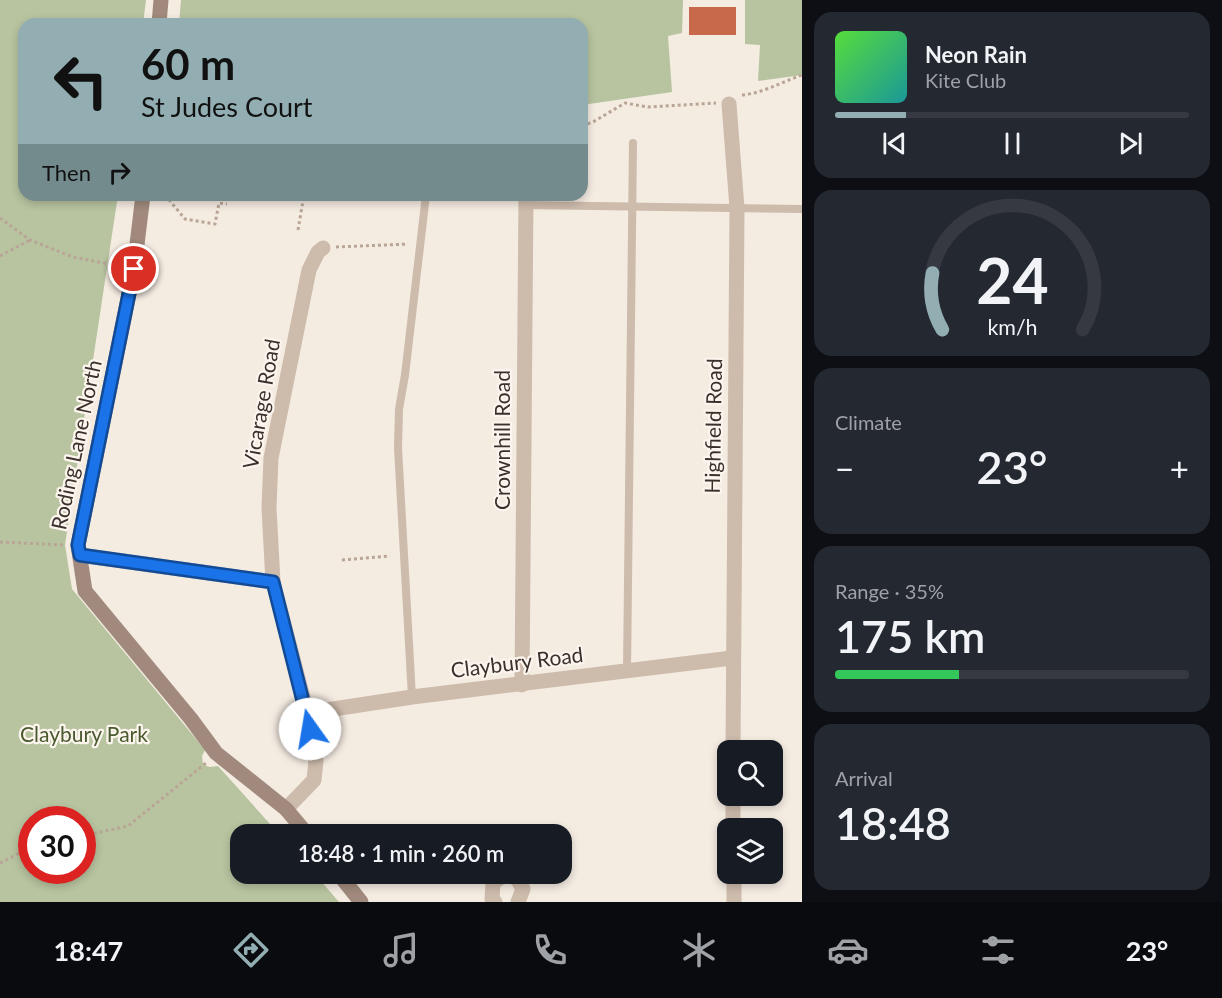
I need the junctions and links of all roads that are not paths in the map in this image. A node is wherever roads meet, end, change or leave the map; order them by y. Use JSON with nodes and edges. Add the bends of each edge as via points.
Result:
{"nodes":[{"id":1,"x":161,"y":0,"type":"edge"},
{"id":2,"x":160,"y":18,"type":"edge"},
{"id":3,"x":730,"y":100,"type":"road end"},
{"id":4,"x":633,"y":142,"type":"dead end"},
{"id":5,"x":142,"y":201,"type":"edge"},
{"id":6,"x":425,"y":201,"type":"edge"},
{"id":7,"x":526,"y":201,"type":"edge"},
{"id":8,"x":544,"y":201,"type":"edge"},
{"id":9,"x":631,"y":206,"type":"junction"},
{"id":10,"x":737,"y":208,"type":"junction"},
{"id":11,"x":802,"y":209,"type":"edge"},
{"id":12,"x":322,"y":248,"type":"road end"},
{"id":13,"x":79,"y":550,"type":"junction"},
{"id":14,"x":273,"y":582,"type":"junction"},
{"id":15,"x":732,"y":658,"type":"junction"},
{"id":16,"x":627,"y":671,"type":"junction"},
{"id":17,"x":522,"y":685,"type":"junction"},
{"id":18,"x":412,"y":697,"type":"junction"},
{"id":19,"x":306,"y":713,"type":"junction"},
{"id":20,"x":733,"y":740,"type":"edge"},
{"id":21,"x":286,"y":809,"type":"junction"},
{"id":22,"x":299,"y":824,"type":"edge"},
{"id":23,"x":347,"y":884,"type":"edge"},
{"id":24,"x":734,"y":884,"type":"edge"},
{"id":25,"x":491,"y":901,"type":"edge"},
{"id":26,"x":361,"y":902,"type":"edge"},
{"id":27,"x":518,"y":902,"type":"edge"},
{"id":28,"x":734,"y":902,"type":"edge"}],
"edges":[{"from":1,"to":2,"type":"street"},
{"from":3,"to":10,"type":"street","name":"Highfield Road"},
{"from":4,"to":9,"type":"lane"},
{"from":5,"to":13,"type":"street","name":"Roding Lane North","via":[[134,269]]},
{"from":6,"to":18,"type":"lane","via":[[398,428]]},
{"from":7,"to":17,"type":"street","name":"Crownhill Road"},
{"from":8,"to":9,"type":"lane"},
{"from":9,"to":10,"type":"lane"},
{"from":9,"to":16,"type":"lane"},
{"from":10,"to":11,"type":"lane"},
{"from":10,"to":15,"type":"street","name":"Highfield Road"},
{"from":12,"to":14,"type":"street","name":"Vicarage Road","via":[[309,270],[271,458]]},
{"from":13,"to":14,"type":"street"},
{"from":13,"to":21,"type":"street","name":"Roding Lane North","via":[[85,591],[216,753]]},
{"from":14,"to":19,"type":"street","name":"Vicarage Road"},
{"from":15,"to":16,"type":"street","name":"Claybury Road"},
{"from":15,"to":20,"type":"street","name":"Highfield Road"},
{"from":16,"to":17,"type":"street","name":"Claybury Road"},
{"from":17,"to":18,"type":"street","name":"Claybury Road"},
{"from":18,"to":19,"type":"street","name":"Claybury Road"},
{"from":19,"to":21,"type":"street","name":"Vicarage Road","via":[[316,761],[314,780]]},
{"from":21,"to":22,"type":"street","name":"Roding Lane North"},
{"from":23,"to":26,"type":"street"},
{"from":24,"to":28,"type":"street"},
{"from":25,"to":27,"type":"street","via":[[493,883],[510,875],[523,889]]}]}
